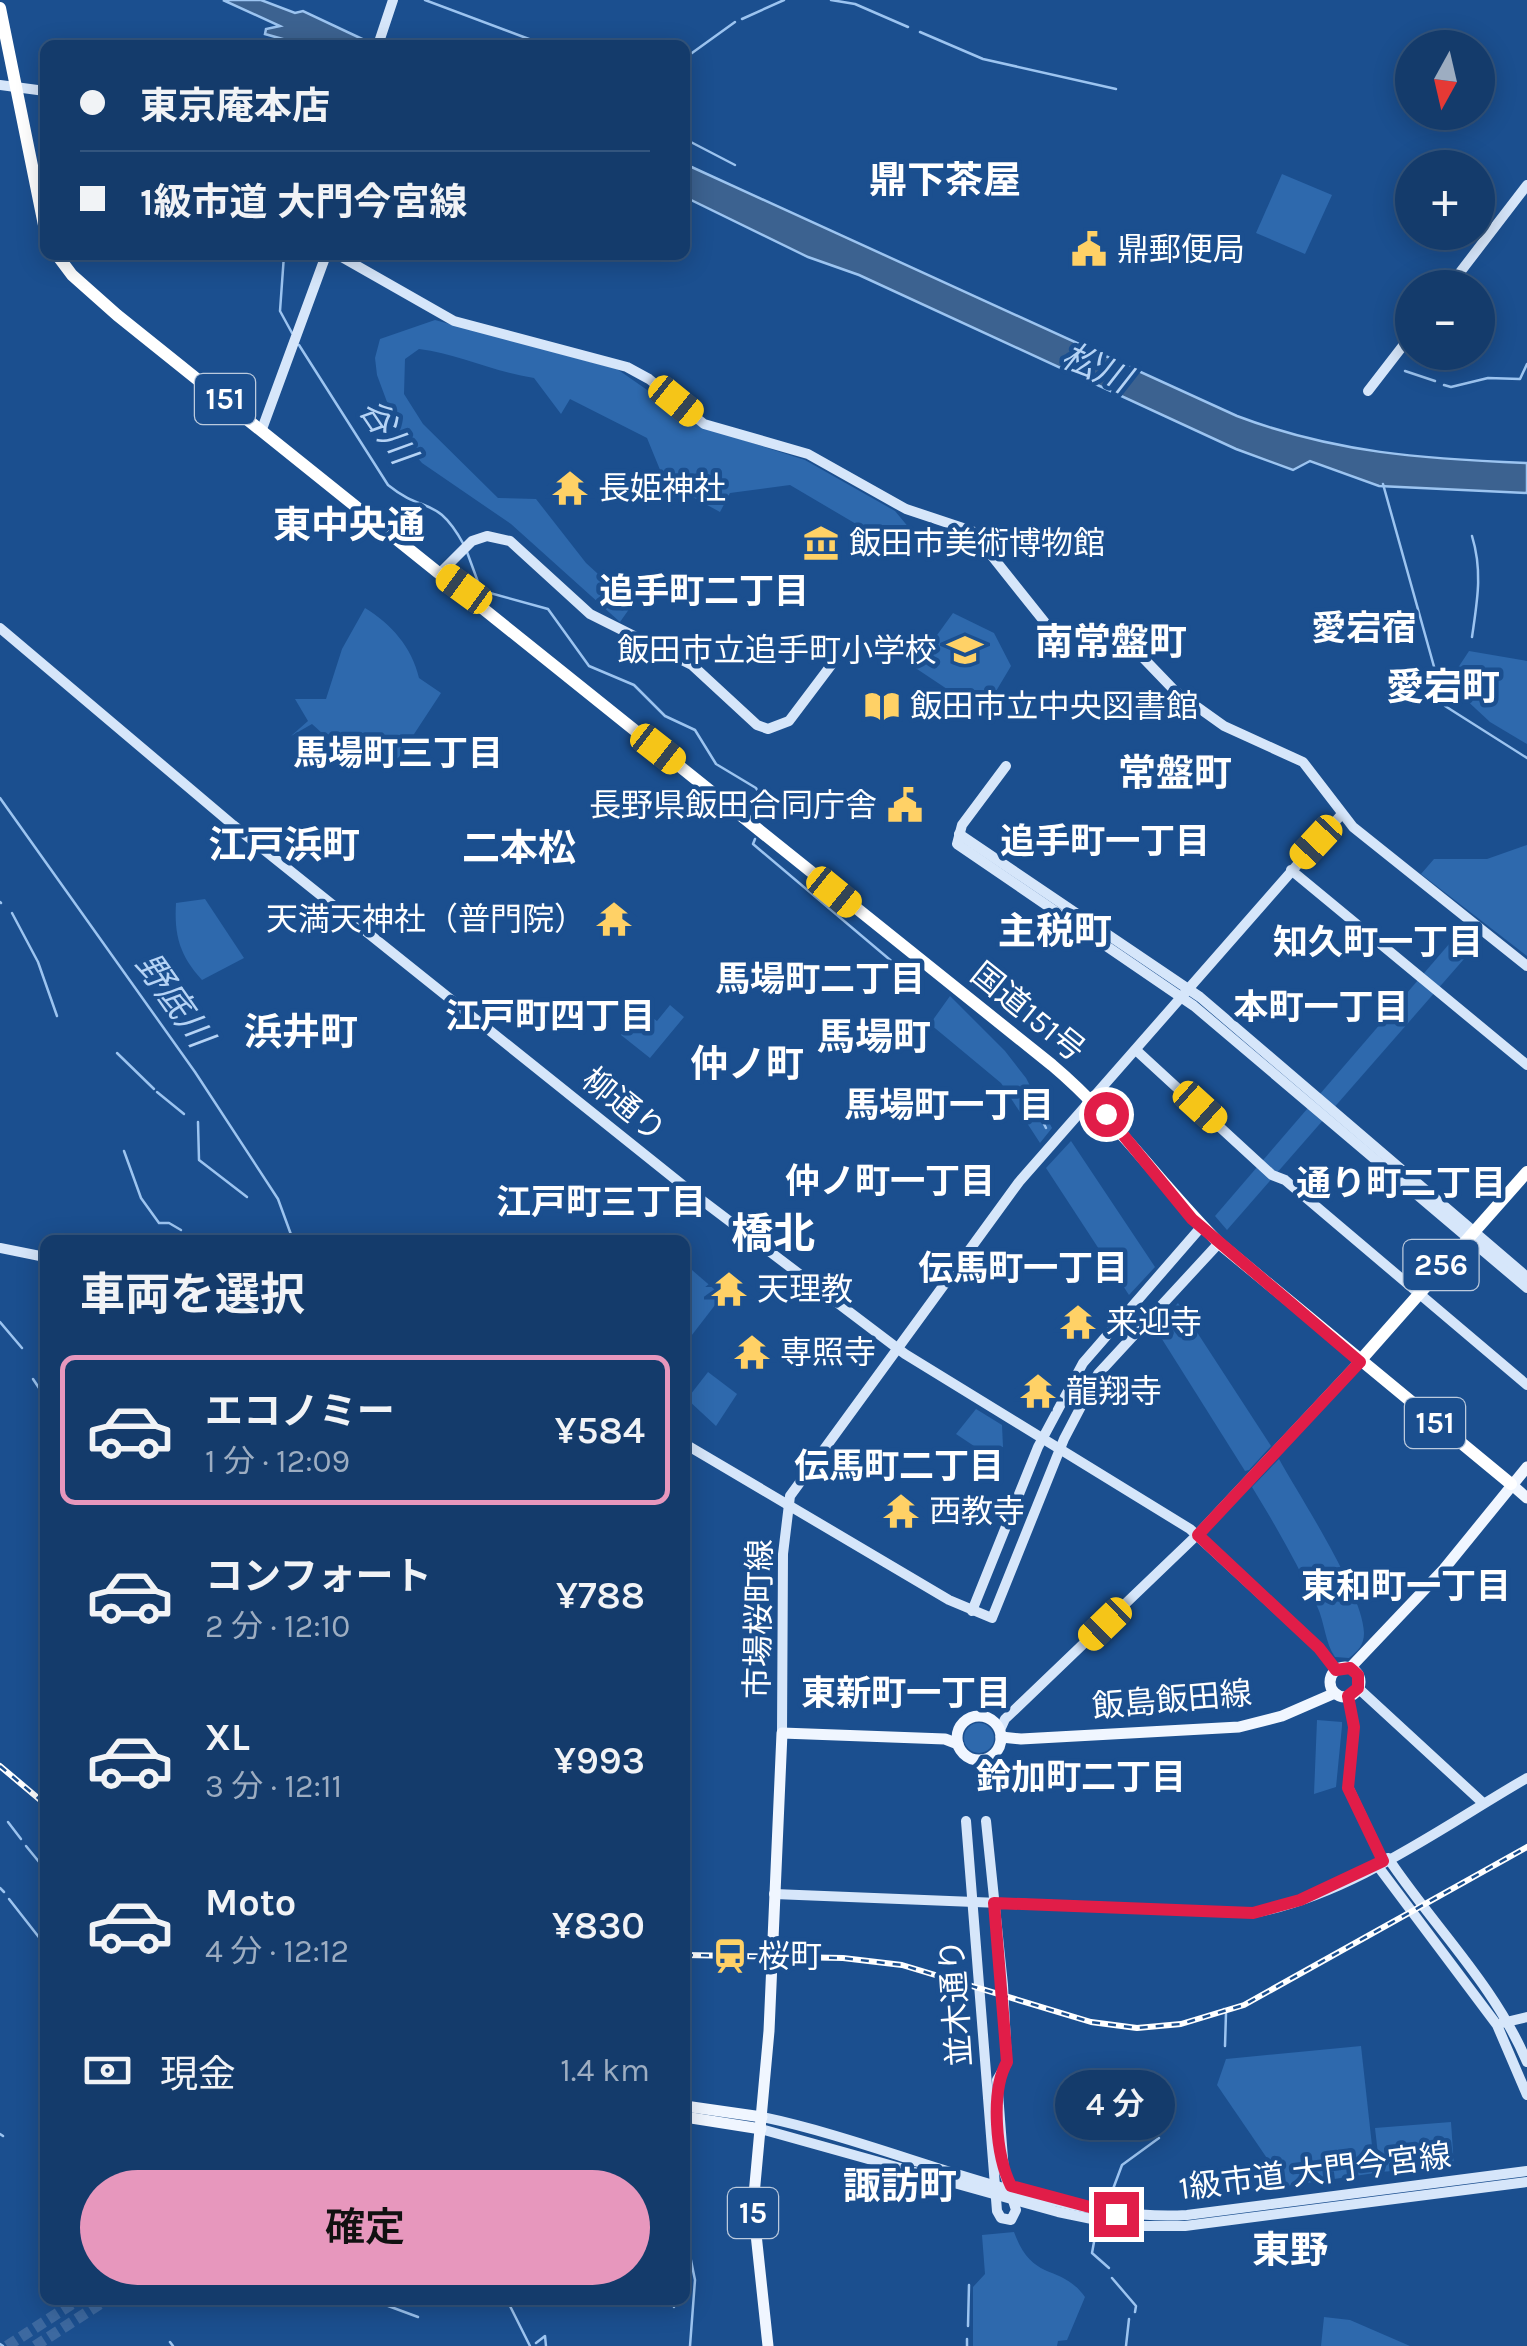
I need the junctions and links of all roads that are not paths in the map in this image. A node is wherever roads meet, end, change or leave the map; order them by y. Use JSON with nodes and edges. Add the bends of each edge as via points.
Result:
{"nodes":[{"id":1,"x":393,"y":0,"type":"edge"},
{"id":2,"x":0,"y":8,"type":"edge"},
{"id":3,"x":379,"y":40,"type":"edge"},
{"id":4,"x":0,"y":85,"type":"edge"},
{"id":5,"x":16,"y":85,"type":"junction"},
{"id":6,"x":40,"y":91,"type":"edge"},
{"id":7,"x":1527,"y":185,"type":"edge"},
{"id":8,"x":40,"y":205,"type":"edge"},
{"id":9,"x":62,"y":260,"type":"edge"},
{"id":10,"x":324,"y":260,"type":"edge"},
{"id":11,"x":347,"y":260,"type":"edge"},
{"id":12,"x":1462,"y":270,"type":"edge"},
{"id":13,"x":1395,"y":356,"type":"edge"},
{"id":14,"x":1368,"y":391,"type":"dead end"},
{"id":15,"x":262,"y":429,"type":"junction"},
{"id":16,"x":441,"y":572,"type":"junction"},
{"id":17,"x":0,"y":628,"type":"edge"},
{"id":18,"x":836,"y":660,"type":"dead end"},
{"id":19,"x":1006,"y":766,"type":"dead end"},
{"id":20,"x":1341,"y":815,"type":"junction"},
{"id":21,"x":1291,"y":870,"type":"junction"},
{"id":22,"x":1527,"y":966,"type":"edge"},
{"id":23,"x":1186,"y":994,"type":"junction"},
{"id":24,"x":1137,"y":1051,"type":"junction"},
{"id":25,"x":1527,"y":1065,"type":"edge"},
{"id":26,"x":1094,"y":1101,"type":"junction"},
{"id":27,"x":1527,"y":1172,"type":"edge"},
{"id":28,"x":1202,"y":1226,"type":"junction"},
{"id":29,"x":1469,"y":1234,"type":"junction"},
{"id":30,"x":1218,"y":1243,"type":"junction"},
{"id":31,"x":0,"y":1248,"type":"edge"},
{"id":32,"x":40,"y":1256,"type":"edge"},
{"id":33,"x":1527,"y":1277,"type":"edge"},
{"id":34,"x":1527,"y":1288,"type":"edge"},
{"id":35,"x":1419,"y":1292,"type":"junction"},
{"id":36,"x":897,"y":1347,"type":"junction"},
{"id":37,"x":1360,"y":1362,"type":"junction"},
{"id":38,"x":1527,"y":1385,"type":"edge"},
{"id":39,"x":1043,"y":1438,"type":"junction"},
{"id":40,"x":690,"y":1447,"type":"edge"},
{"id":41,"x":1060,"y":1449,"type":"junction"},
{"id":42,"x":1527,"y":1466,"type":"edge"},
{"id":43,"x":1512,"y":1484,"type":"junction"},
{"id":44,"x":1527,"y":1498,"type":"edge"},
{"id":45,"x":788,"y":1507,"type":"junction"},
{"id":46,"x":1198,"y":1535,"type":"junction"},
{"id":47,"x":972,"y":1611,"type":"junction"},
{"id":48,"x":1336,"y":1670,"type":"junction"},
{"id":49,"x":1353,"y":1670,"type":"junction"},
{"id":50,"x":1339,"y":1692,"type":"junction"},
{"id":51,"x":1000,"y":1731,"type":"junction"},
{"id":52,"x":782,"y":1733,"type":"junction"},
{"id":53,"x":953,"y":1740,"type":"junction"},
{"id":54,"x":1527,"y":1778,"type":"edge"},
{"id":55,"x":1482,"y":1803,"type":"junction"},
{"id":56,"x":966,"y":1821,"type":"dead end"},
{"id":57,"x":986,"y":1821,"type":"dead end"},
{"id":58,"x":1383,"y":1861,"type":"junction"},
{"id":59,"x":774,"y":1894,"type":"junction"},
{"id":60,"x":974,"y":1902,"type":"junction"},
{"id":61,"x":994,"y":1903,"type":"junction"},
{"id":62,"x":1527,"y":2016,"type":"edge"},
{"id":63,"x":1504,"y":2026,"type":"junction"},
{"id":64,"x":1527,"y":2026,"type":"edge"},
{"id":65,"x":1527,"y":2062,"type":"edge"},
{"id":66,"x":1527,"y":2095,"type":"edge"},
{"id":67,"x":690,"y":2107,"type":"edge"},
{"id":68,"x":690,"y":2117,"type":"edge"},
{"id":69,"x":762,"y":2123,"type":"junction"},
{"id":70,"x":1527,"y":2171,"type":"edge"},
{"id":71,"x":1527,"y":2182,"type":"edge"},
{"id":72,"x":996,"y":2188,"type":"junction"},
{"id":73,"x":1012,"y":2192,"type":"junction"},
{"id":74,"x":768,"y":2346,"type":"edge"}],
"edges":[{"from":1,"to":3,"type":"street"},
{"from":2,"to":5,"type":"highway"},
{"from":4,"to":5,"type":"street"},
{"from":5,"to":6,"type":"street"},
{"from":5,"to":8,"type":"highway"},
{"from":7,"to":12,"type":"street"},
{"from":9,"to":15,"type":"highway","name":"国道151号","number":"151","via":[[116,315]]},
{"from":10,"to":15,"type":"street"},
{"from":11,"to":20,"type":"street","via":[[454,321],[627,367],[704,424],[808,454],[906,509],[960,524],[991,550],[1047,624],[1124,638],[1199,709],[1303,762]]},
{"from":13,"to":14,"type":"street"},
{"from":15,"to":16,"type":"highway","name":"国道151号","number":"151"},
{"from":16,"to":18,"type":"street","via":[[469,544],[487,536],[510,540],[590,614],[692,665],[768,729],[789,721]]},
{"from":16,"to":26,"type":"highway","name":"国道151号","number":"151"},
{"from":17,"to":36,"type":"street","name":"柳通り","via":[[480,1024]]},
{"from":19,"to":23,"type":"street","via":[[958,839]]},
{"from":20,"to":21,"type":"street"},
{"from":20,"to":22,"type":"street"},
{"from":21,"to":23,"type":"street"},
{"from":21,"to":25,"type":"street"},
{"from":23,"to":24,"type":"street"},
{"from":23,"to":29,"type":"street"},
{"from":24,"to":26,"type":"street"},
{"from":24,"to":35,"type":"street","via":[[1272,1175]]},
{"from":26,"to":28,"type":"highway","name":"国道151号","number":"151"},
{"from":26,"to":36,"type":"street","via":[[1044,1154]]},
{"from":27,"to":29,"type":"highway","number":"256"},
{"from":28,"to":30,"type":"highway","number":"151"},
{"from":28,"to":39,"type":"street","via":[[1082,1364]]},
{"from":29,"to":33,"type":"street"},
{"from":29,"to":34,"type":"street"},
{"from":29,"to":35,"type":"highway","number":"256"},
{"from":30,"to":37,"type":"highway","number":"151"},
{"from":30,"to":41,"type":"street","via":[[1098,1374]]},
{"from":31,"to":32,"type":"street"},
{"from":35,"to":37,"type":"highway","number":"256"},
{"from":35,"to":38,"type":"street"},
{"from":36,"to":39,"type":"street","name":"柳通り"},
{"from":36,"to":45,"type":"street"},
{"from":37,"to":43,"type":"highway","number":"151"},
{"from":37,"to":46,"type":"street"},
{"from":39,"to":41,"type":"street","name":"柳通り"},
{"from":39,"to":47,"type":"street"},
{"from":40,"to":45,"type":"street","name":"市場桜町線"},
{"from":41,"to":46,"type":"street","name":"柳通り"},
{"from":41,"to":47,"type":"street","via":[[992,1618]]},
{"from":42,"to":43,"type":"main road"},
{"from":43,"to":44,"type":"main road"},
{"from":43,"to":49,"type":"main road"},
{"from":45,"to":47,"type":"street"},
{"from":45,"to":52,"type":"street","name":"市場桜町線"},
{"from":46,"to":48,"type":"street","name":"柳通り"},
{"from":46,"to":51,"type":"street"},
{"from":48,"to":49,"type":"main road"},
{"from":48,"to":50,"type":"main road"},
{"from":49,"to":50,"type":"main road"},
{"from":50,"to":51,"type":"main road","name":"飯島飯田線","via":[[1239,1727],[1021,1740]]},
{"from":50,"to":55,"type":"street"},
{"from":50,"to":58,"type":"street","via":[[1354,1727],[1348,1788]]},
{"from":51,"to":53,"type":"main road","name":"飯島飯田線","via":[[971,1717]]},
{"from":51,"to":53,"type":"main road","name":"飯島飯田線","via":[[990,1756],[975,1759]]},
{"from":52,"to":53,"type":"main road","name":"飯島飯田線"},
{"from":52,"to":59,"type":"main road","number":"15"},
{"from":54,"to":55,"type":"street"},
{"from":55,"to":58,"type":"street"},
{"from":56,"to":60,"type":"street","name":"並木通り"},
{"from":57,"to":61,"type":"street","name":"並木通り"},
{"from":58,"to":61,"type":"street","via":[[1300,1900],[1253,1913]]},
{"from":58,"to":63,"type":"street"},
{"from":59,"to":60,"type":"street"},
{"from":59,"to":69,"type":"main road","number":"15"},
{"from":60,"to":61,"type":"street"},
{"from":60,"to":72,"type":"street","name":"並木通り"},
{"from":61,"to":73,"type":"street","name":"並木通り","via":[[1007,2062],[997,2080],[1004,2172]]},
{"from":62,"to":63,"type":"street"},
{"from":63,"to":64,"type":"street"},
{"from":63,"to":65,"type":"street"},
{"from":63,"to":66,"type":"street"},
{"from":67,"to":69,"type":"main road"},
{"from":68,"to":69,"type":"main road"},
{"from":69,"to":72,"type":"street","name":"1級市道 大門今宮線"},
{"from":69,"to":74,"type":"main road","number":"15","via":[[753,2230]]},
{"from":70,"to":73,"type":"street","name":"1級市道 大門今宮線","via":[[1154,2216]]},
{"from":71,"to":73,"type":"street","via":[[1167,2228],[1103,2223]]},
{"from":72,"to":73,"type":"street","name":"1級市道 大門今宮線"},
{"from":72,"to":73,"type":"street","via":[[1005,2220],[1016,2218]]}]}
